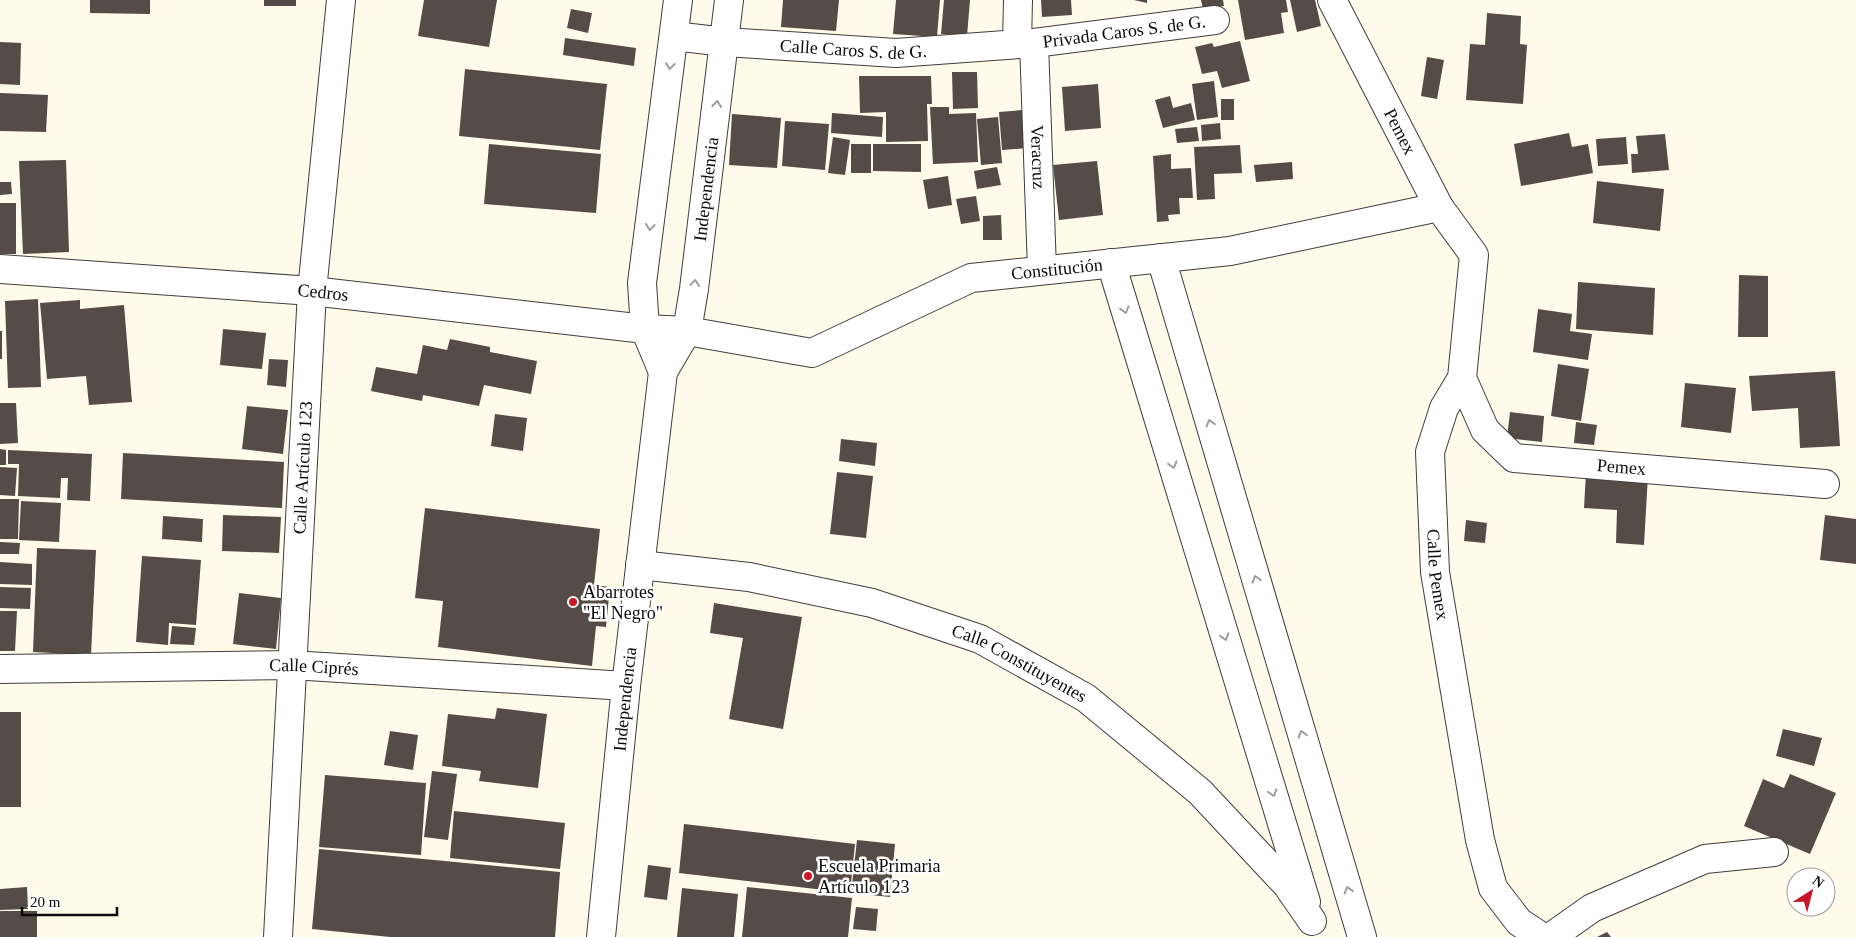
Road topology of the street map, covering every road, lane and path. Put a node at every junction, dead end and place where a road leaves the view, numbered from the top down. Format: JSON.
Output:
{"nodes":[{"id":1,"x":341,"y":0,"type":"edge"},
{"id":2,"x":678,"y":0,"type":"edge"},
{"id":3,"x":729,"y":0,"type":"edge"},
{"id":4,"x":1018,"y":0,"type":"edge"},
{"id":5,"x":1332,"y":0,"type":"edge"},
{"id":6,"x":1215,"y":20,"type":"dead end"},
{"id":7,"x":674,"y":36,"type":"junction"},
{"id":8,"x":725,"y":42,"type":"junction"},
{"id":9,"x":1026,"y":43,"type":"junction"},
{"id":10,"x":1439,"y":207,"type":"junction"},
{"id":11,"x":1161,"y":258,"type":"junction"},
{"id":12,"x":1111,"y":263,"type":"junction"},
{"id":13,"x":0,"y":269,"type":"edge"},
{"id":14,"x":1042,"y":270,"type":"junction"},
{"id":15,"x":312,"y":291,"type":"junction"},
{"id":16,"x":645,"y":329,"type":"junction"},
{"id":17,"x":687,"y":331,"type":"junction"},
{"id":18,"x":663,"y":372,"type":"junction"},
{"id":19,"x":1462,"y":378,"type":"junction"},
{"id":20,"x":1825,"y":484,"type":"dead end"},
{"id":21,"x":640,"y":565,"type":"junction"},
{"id":22,"x":292,"y":665,"type":"junction"},
{"id":23,"x":0,"y":669,"type":"edge"},
{"id":24,"x":626,"y":686,"type":"junction"},
{"id":25,"x":1774,"y":852,"type":"dead end"},
{"id":26,"x":1314,"y":929,"type":"edge"},
{"id":27,"x":278,"y":937,"type":"edge"},
{"id":28,"x":601,"y":937,"type":"edge"},
{"id":29,"x":1362,"y":937,"type":"edge"},
{"id":30,"x":1542,"y":937,"type":"edge"},
{"id":31,"x":1551,"y":937,"type":"edge"}],
"edges":[{"from":1,"to":15,"type":"street","name":"Calle Artículo 123"},
{"from":2,"to":7,"type":"street","name":"Independencia"},
{"from":3,"to":8,"type":"street","name":"Independencia"},
{"from":4,"to":9,"type":"street","name":"Veracruz"},
{"from":5,"to":10,"type":"street","name":"Pemex"},
{"from":6,"to":9,"type":"street","name":"Privada Caros S. de G."},
{"from":7,"to":8,"type":"street","name":"Calle Caros S. de G."},
{"from":7,"to":16,"type":"street","name":"Independencia","one_way":true},
{"from":8,"to":9,"type":"street","name":"Calle Caros S. de G."},
{"from":17,"to":8,"type":"street","name":"Independencia","one_way":true},
{"from":9,"to":14,"type":"street","name":"Veracruz"},
{"from":10,"to":11,"type":"street","name":"Constitución"},
{"from":10,"to":19,"type":"street","name":"Calle Pemex"},
{"from":11,"to":12,"type":"street","name":"Constitución"},
{"from":29,"to":11,"type":"street","one_way":true},
{"from":12,"to":14,"type":"street","name":"Constitución"},
{"from":12,"to":26,"type":"street","one_way":true},
{"from":13,"to":15,"type":"street","name":"Cedros"},
{"from":14,"to":17,"type":"street","name":"Constitución"},
{"from":15,"to":16,"type":"street","name":"Cedros"},
{"from":15,"to":22,"type":"street","name":"Calle Artículo 123"},
{"from":16,"to":17,"type":"street","name":"Constitución"},
{"from":16,"to":18,"type":"street","name":"Independencia"},
{"from":17,"to":18,"type":"street","name":"Independencia"},
{"from":18,"to":21,"type":"street","name":"Independencia"},
{"from":19,"to":20,"type":"street","name":"Pemex"},
{"from":19,"to":30,"type":"street","name":"Calle Pemex"},
{"from":21,"to":24,"type":"street","name":"Independencia"},
{"from":21,"to":26,"type":"street","name":"Calle Constituyentes"},
{"from":22,"to":23,"type":"street","name":"Calle Ciprés"},
{"from":22,"to":24,"type":"street","name":"Calle Ciprés"},
{"from":22,"to":27,"type":"street","name":"Calle Artículo 123"},
{"from":24,"to":28,"type":"street","name":"Independencia"},
{"from":25,"to":31,"type":"street"}]}
